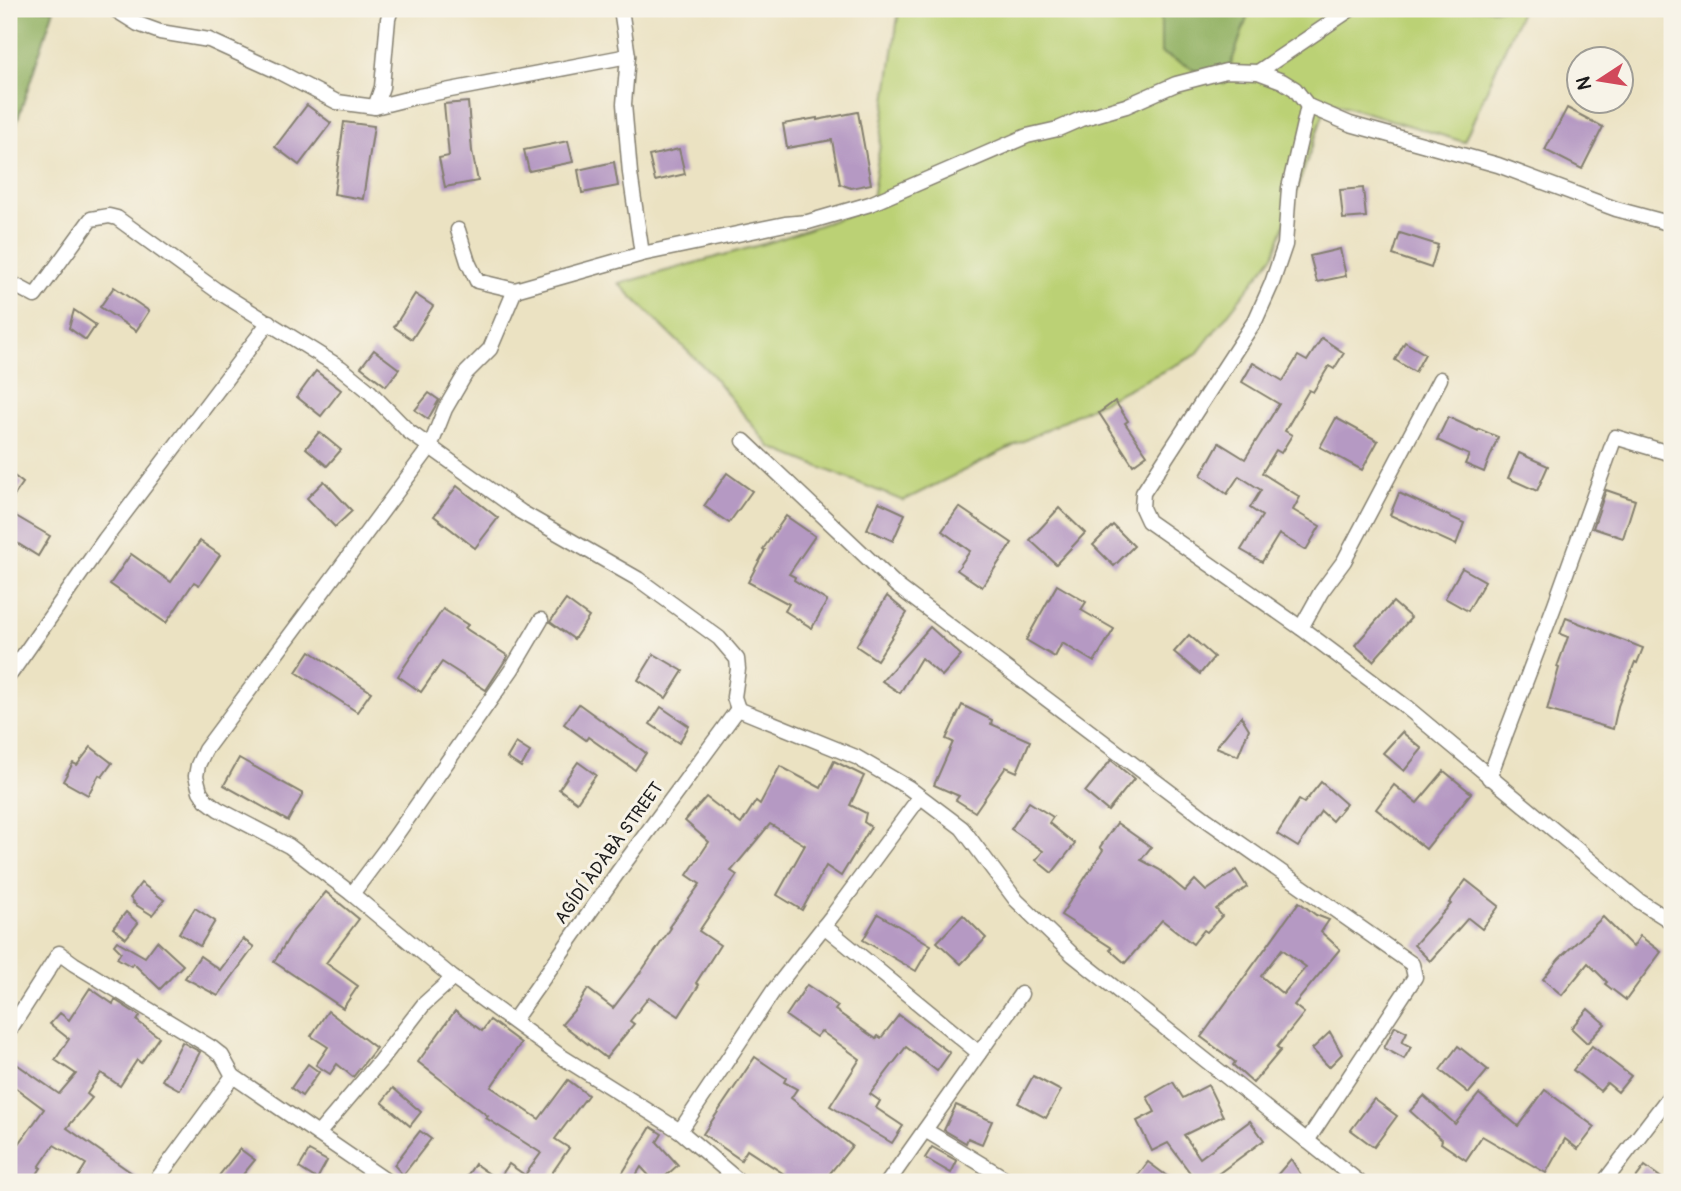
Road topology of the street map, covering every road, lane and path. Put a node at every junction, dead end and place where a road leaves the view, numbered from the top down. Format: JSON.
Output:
{"nodes":[{"id":1,"x":114,"y":9,"type":"edge"},
{"id":2,"x":391,"y":9,"type":"edge"},
{"id":3,"x":621,"y":9,"type":"edge"},
{"id":4,"x":1351,"y":9,"type":"edge"},
{"id":5,"x":628,"y":56,"type":"junction"},
{"id":6,"x":1258,"y":72,"type":"junction"},
{"id":7,"x":1308,"y":106,"type":"junction"},
{"id":8,"x":375,"y":107,"type":"junction"},
{"id":9,"x":1672,"y":224,"type":"edge"},
{"id":10,"x":458,"y":230,"type":"dead end"},
{"id":11,"x":642,"y":254,"type":"junction"},
{"id":12,"x":9,"y":282,"type":"edge"},
{"id":13,"x":515,"y":290,"type":"junction"},
{"id":14,"x":269,"y":322,"type":"junction"},
{"id":15,"x":1440,"y":379,"type":"dead end"},
{"id":16,"x":744,"y":441,"type":"dead end"},
{"id":17,"x":430,"y":447,"type":"junction"},
{"id":18,"x":1672,"y":454,"type":"edge"},
{"id":19,"x":541,"y":620,"type":"dead end"},
{"id":20,"x":1301,"y":628,"type":"junction"},
{"id":21,"x":11,"y":673,"type":"dead end"},
{"id":22,"x":738,"y":709,"type":"junction"},
{"id":23,"x":1489,"y":778,"type":"junction"},
{"id":24,"x":920,"y":797,"type":"junction"},
{"id":25,"x":352,"y":894,"type":"junction"},
{"id":26,"x":1672,"y":922,"type":"edge"},
{"id":27,"x":824,"y":926,"type":"junction"},
{"id":28,"x":453,"y":978,"type":"junction"},
{"id":29,"x":1021,"y":994,"type":"dead end"},
{"id":30,"x":514,"y":1020,"type":"junction"},
{"id":31,"x":9,"y":1031,"type":"edge"},
{"id":32,"x":979,"y":1053,"type":"junction"},
{"id":33,"x":233,"y":1076,"type":"junction"},
{"id":34,"x":1672,"y":1094,"type":"edge"},
{"id":35,"x":925,"y":1130,"type":"junction"},
{"id":36,"x":680,"y":1131,"type":"junction"},
{"id":37,"x":317,"y":1134,"type":"junction"},
{"id":38,"x":1307,"y":1141,"type":"junction"},
{"id":39,"x":155,"y":1182,"type":"edge"},
{"id":40,"x":388,"y":1182,"type":"edge"},
{"id":41,"x":740,"y":1182,"type":"edge"},
{"id":42,"x":888,"y":1182,"type":"edge"},
{"id":43,"x":1011,"y":1182,"type":"edge"},
{"id":44,"x":1359,"y":1182,"type":"edge"},
{"id":45,"x":1604,"y":1182,"type":"edge"}],
"edges":[{"from":1,"to":8,"type":"street"},
{"from":2,"to":8,"type":"street"},
{"from":3,"to":5,"type":"street"},
{"from":4,"to":6,"type":"street"},
{"from":5,"to":8,"type":"street"},
{"from":5,"to":11,"type":"street"},
{"from":6,"to":7,"type":"street"},
{"from":6,"to":11,"type":"street"},
{"from":7,"to":9,"type":"street"},
{"from":7,"to":20,"type":"street"},
{"from":10,"to":13,"type":"street"},
{"from":11,"to":13,"type":"street"},
{"from":12,"to":14,"type":"street"},
{"from":13,"to":17,"type":"street"},
{"from":14,"to":17,"type":"street"},
{"from":14,"to":21,"type":"street"},
{"from":15,"to":20,"type":"street"},
{"from":16,"to":38,"type":"street"},
{"from":17,"to":22,"type":"street"},
{"from":17,"to":25,"type":"street"},
{"from":18,"to":23,"type":"street"},
{"from":19,"to":25,"type":"street"},
{"from":20,"to":23,"type":"street"},
{"from":22,"to":24,"type":"street"},
{"from":22,"to":30,"type":"street","name":"AGÍDÍ ÀDÀBÀ STREET"},
{"from":23,"to":26,"type":"street"},
{"from":24,"to":27,"type":"street"},
{"from":24,"to":38,"type":"street"},
{"from":25,"to":28,"type":"street"},
{"from":27,"to":32,"type":"street"},
{"from":27,"to":36,"type":"street"},
{"from":28,"to":30,"type":"street"},
{"from":28,"to":37,"type":"street"},
{"from":29,"to":32,"type":"street"},
{"from":30,"to":36,"type":"street"},
{"from":31,"to":33,"type":"street"},
{"from":32,"to":35,"type":"street"},
{"from":33,"to":37,"type":"street"},
{"from":33,"to":39,"type":"street"},
{"from":34,"to":45,"type":"street"},
{"from":35,"to":42,"type":"street"},
{"from":35,"to":43,"type":"street"},
{"from":36,"to":41,"type":"street"},
{"from":37,"to":40,"type":"street"},
{"from":38,"to":44,"type":"street"}]}
